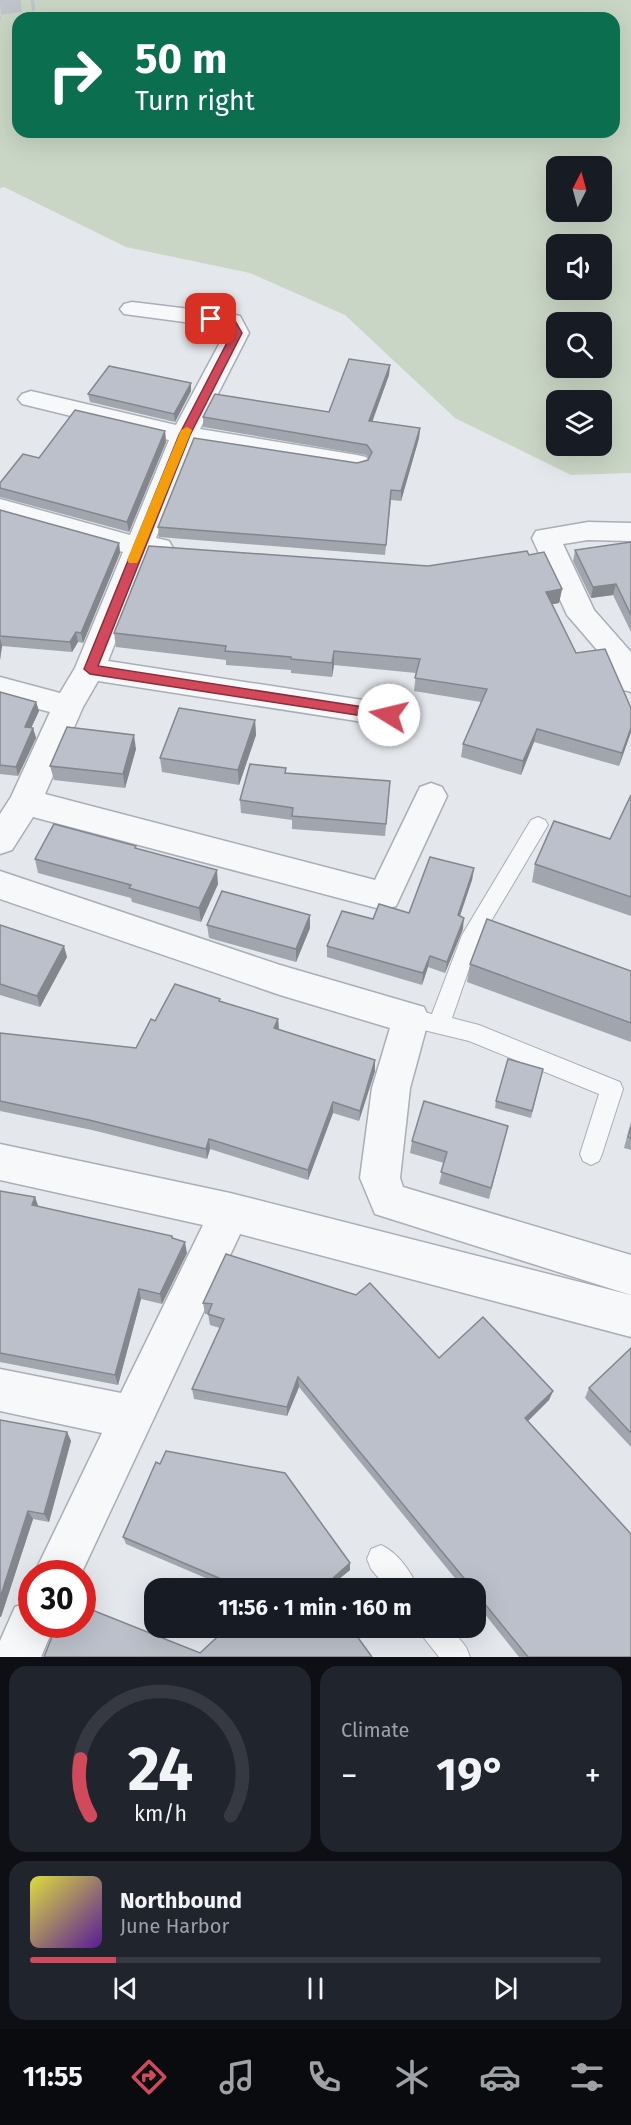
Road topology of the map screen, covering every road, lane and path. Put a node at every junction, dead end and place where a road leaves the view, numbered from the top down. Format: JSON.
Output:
{"nodes":[{"id":1,"x":132,"y":309,"type":"dead end"},
{"id":2,"x":32,"y":399,"type":"dead end"},
{"id":3,"x":184,"y":435,"type":"junction"},
{"id":4,"x":357,"y":463,"type":"edge"},
{"id":5,"x":0,"y":508,"type":"edge"},
{"id":6,"x":631,"y":532,"type":"edge"},
{"id":7,"x":138,"y":547,"type":"junction"},
{"id":8,"x":184,"y":550,"type":"edge"},
{"id":9,"x":90,"y":669,"type":"junction"},
{"id":10,"x":631,"y":681,"type":"edge"},
{"id":11,"x":0,"y":688,"type":"edge"},
{"id":12,"x":68,"y":706,"type":"junction"},
{"id":13,"x":389,"y":715,"type":"dead end"},
{"id":14,"x":431,"y":796,"type":"dead end"},
{"id":15,"x":25,"y":801,"type":"junction"},
{"id":16,"x":538,"y":825,"type":"dead end"},
{"id":17,"x":0,"y":841,"type":"edge"},
{"id":18,"x":0,"y":885,"type":"edge"},
{"id":19,"x":425,"y":1021,"type":"junction"},
{"id":20,"x":591,"y":1154,"type":"dead end"},
{"id":21,"x":0,"y":1162,"type":"edge"},
{"id":22,"x":230,"y":1212,"type":"junction"},
{"id":23,"x":631,"y":1275,"type":"edge"},
{"id":24,"x":631,"y":1316,"type":"edge"},
{"id":25,"x":0,"y":1390,"type":"edge"},
{"id":26,"x":131,"y":1417,"type":"junction"},
{"id":27,"x":381,"y":1559,"type":"dead end"},
{"id":28,"x":64,"y":1560,"type":"edge"},
{"id":29,"x":396,"y":1578,"type":"edge"},
{"id":30,"x":442,"y":1638,"type":"edge"},
{"id":31,"x":456,"y":1657,"type":"edge"}],
"edges":[{"from":1,"to":3,"type":"street"},
{"from":2,"to":3,"type":"street"},
{"from":3,"to":4,"type":"street"},
{"from":3,"to":7,"type":"street"},
{"from":5,"to":7,"type":"street"},
{"from":6,"to":10,"type":"street"},
{"from":7,"to":8,"type":"street"},
{"from":7,"to":9,"type":"street"},
{"from":9,"to":12,"type":"street"},
{"from":9,"to":13,"type":"street"},
{"from":11,"to":12,"type":"street"},
{"from":12,"to":15,"type":"street"},
{"from":14,"to":15,"type":"street"},
{"from":15,"to":17,"type":"street"},
{"from":16,"to":19,"type":"lane"},
{"from":18,"to":19,"type":"street"},
{"from":19,"to":20,"type":"lane"},
{"from":19,"to":23,"type":"street"},
{"from":21,"to":22,"type":"street"},
{"from":22,"to":24,"type":"street"},
{"from":22,"to":26,"type":"street"},
{"from":25,"to":26,"type":"street"},
{"from":26,"to":28,"type":"street"},
{"from":27,"to":29,"type":"lane"},
{"from":30,"to":31,"type":"lane"}]}
